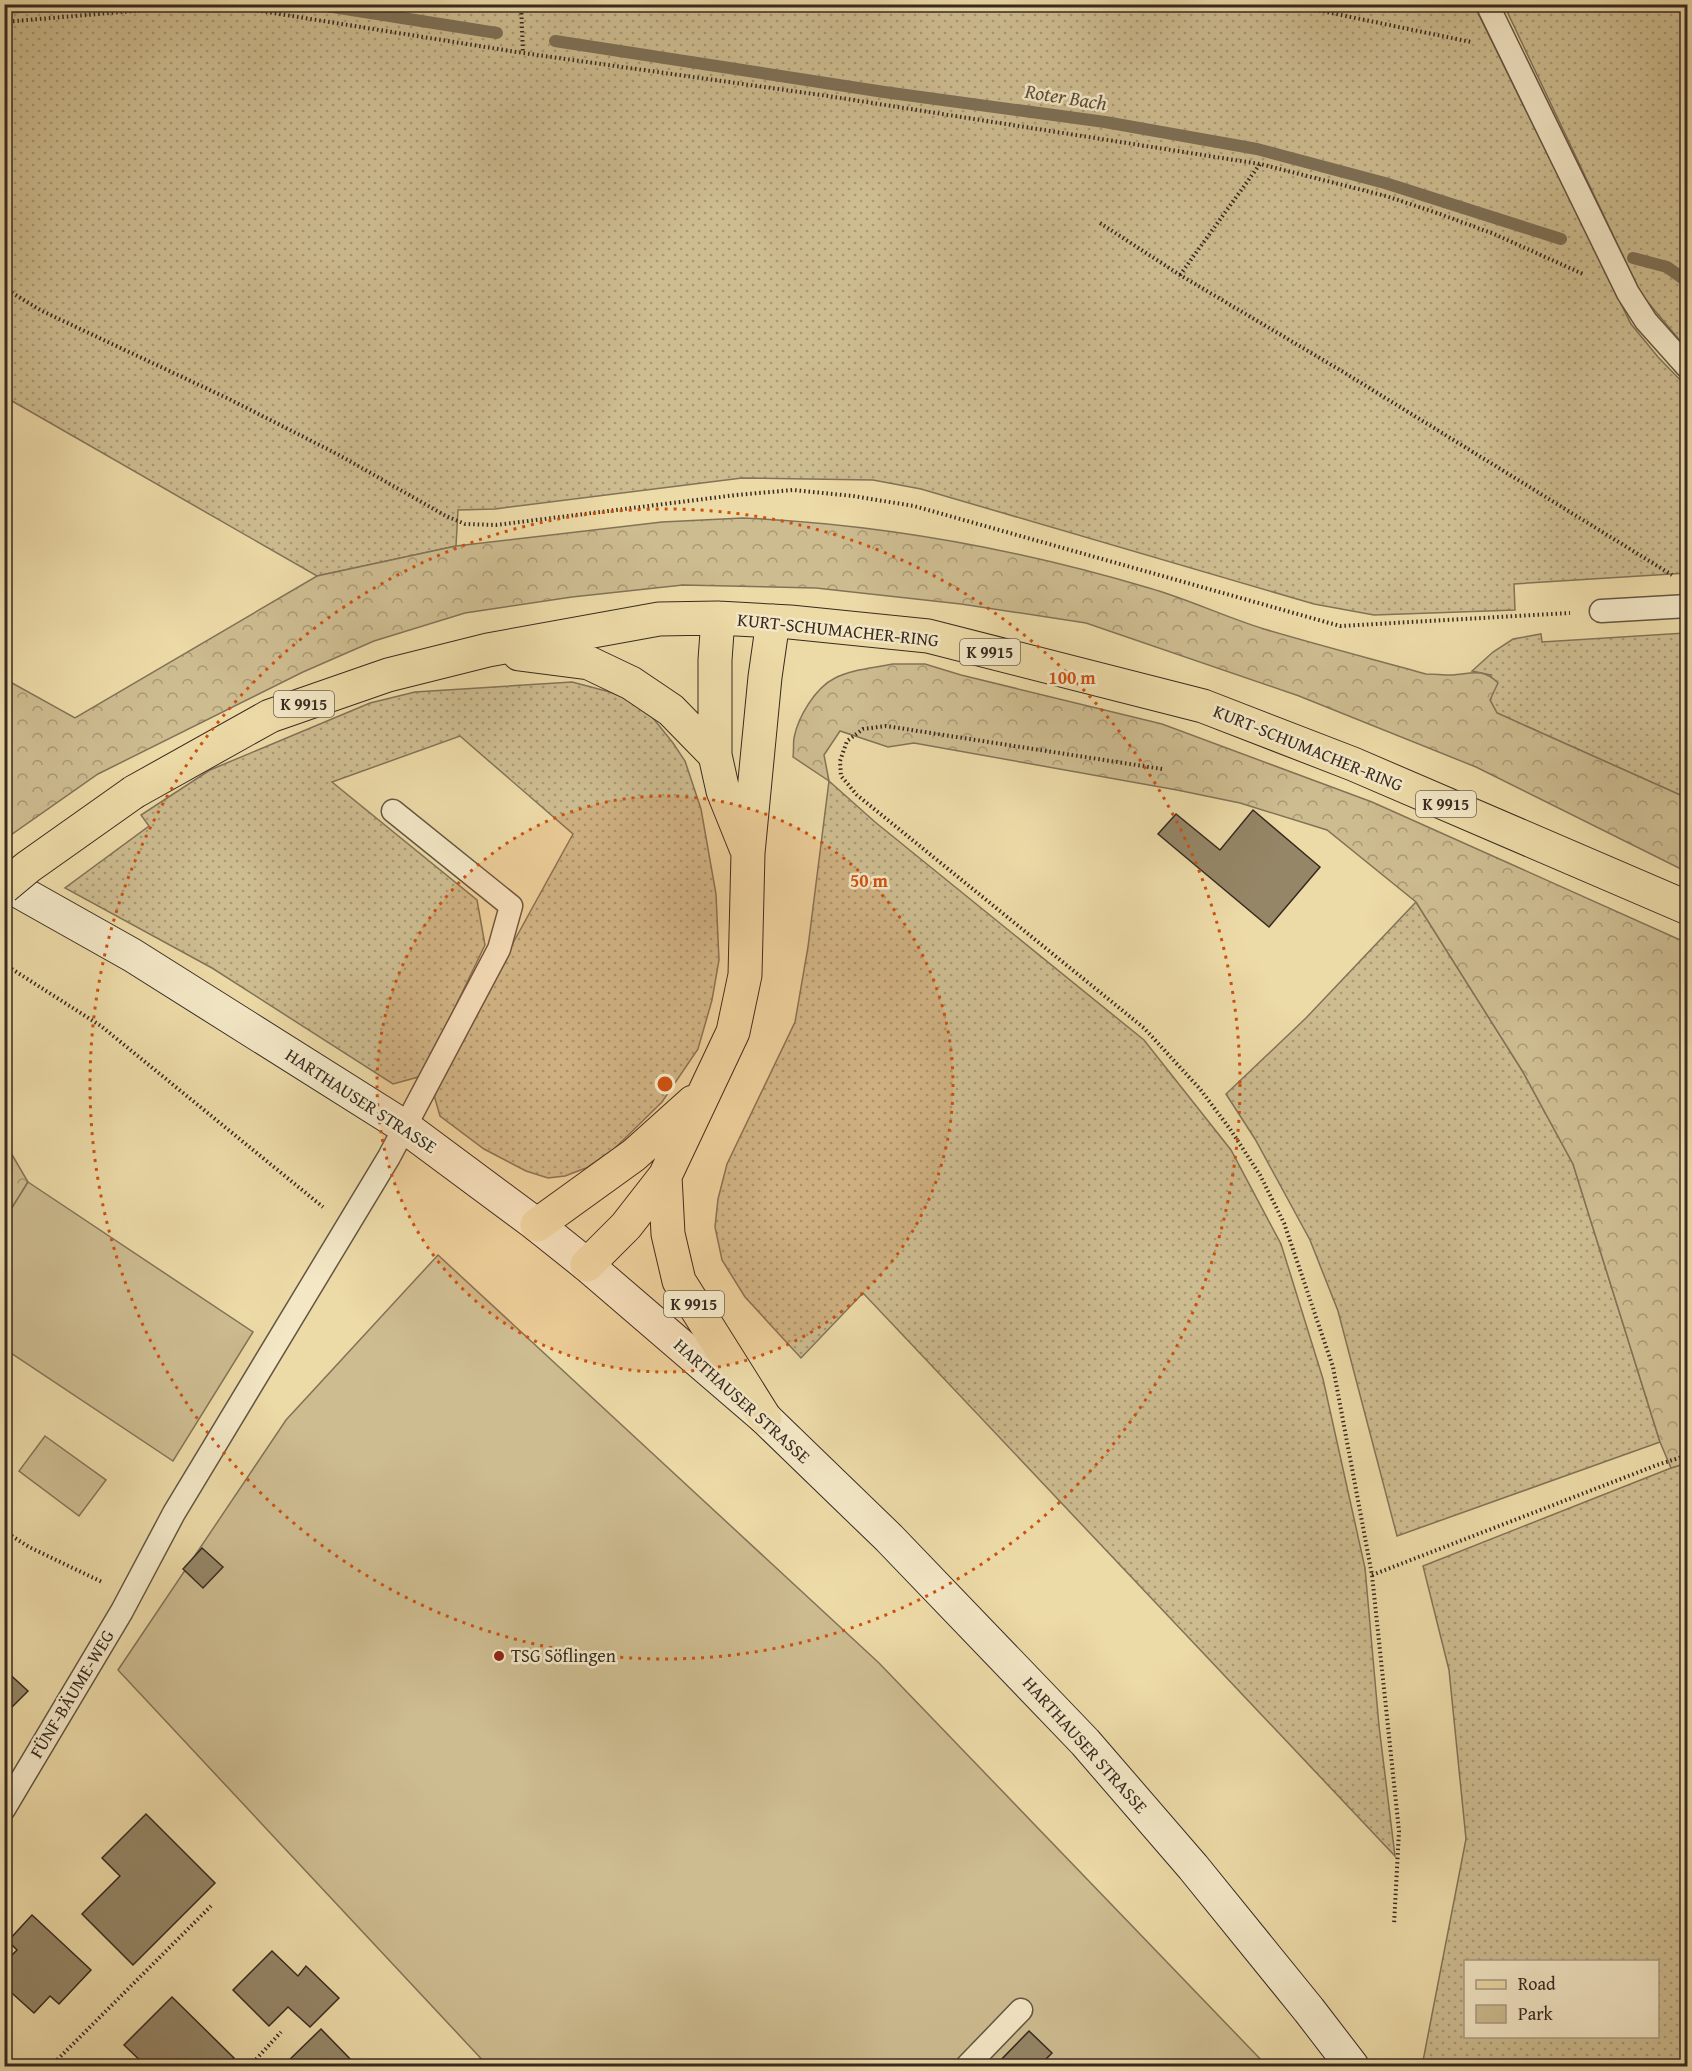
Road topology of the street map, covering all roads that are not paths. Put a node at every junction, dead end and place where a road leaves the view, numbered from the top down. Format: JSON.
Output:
{"nodes":[{"id":1,"x":1487,"y":4,"type":"edge"},
{"id":2,"x":1688,"y":368,"type":"edge"},
{"id":3,"x":1688,"y":606,"type":"edge"},
{"id":4,"x":1601,"y":611,"type":"road end"},
{"id":5,"x":718,"y":618,"type":"junction"},
{"id":6,"x":773,"y":621,"type":"junction"},
{"id":7,"x":488,"y":650,"type":"junction"},
{"id":8,"x":715,"y":755,"type":"junction"},
{"id":9,"x":393,"y":811,"type":"dead end"},
{"id":10,"x":748,"y":853,"type":"junction"},
{"id":11,"x":4,"y":885,"type":"edge"},
{"id":12,"x":1688,"y":908,"type":"edge"},
{"id":13,"x":703,"y":1092,"type":"junction"},
{"id":14,"x":405,"y":1127,"type":"junction"},
{"id":15,"x":665,"y":1176,"type":"junction"},
{"id":16,"x":537,"y":1225,"type":"junction"},
{"id":17,"x":587,"y":1265,"type":"junction"},
{"id":18,"x":765,"y":1418,"type":"junction"},
{"id":19,"x":4,"y":1809,"type":"edge"},
{"id":20,"x":1021,"y":2010,"type":"dead end"},
{"id":21,"x":967,"y":2067,"type":"edge"},
{"id":22,"x":1352,"y":2067,"type":"edge"}],
"edges":[{"from":1,"to":2,"type":"lane"},
{"from":3,"to":4,"type":"lane"},
{"from":5,"to":6,"type":"main road","name":"KURT-SCHUMACHER-RING","number":"K 9915"},
{"from":5,"to":7,"type":"main road","name":"KURT-SCHUMACHER-RING","number":"K 9915"},
{"from":5,"to":8,"type":"main road","number":"K 9915"},
{"from":6,"to":10,"type":"main road","number":"K 9915"},
{"from":6,"to":12,"type":"main road","name":"KURT-SCHUMACHER-RING","number":"K 9915"},
{"from":7,"to":8,"type":"main road","number":"K 9915"},
{"from":7,"to":11,"type":"main road","name":"KURT-SCHUMACHER-RING","number":"K 9915","bridge":true},
{"from":8,"to":10,"type":"main road","number":"K 9915"},
{"from":9,"to":14,"type":"lane","name":"FÜNF-BÄUME-WEG"},
{"from":10,"to":13,"type":"main road","number":"K 9915"},
{"from":11,"to":14,"type":"street","name":"HARTHAUSER STRASSE"},
{"from":13,"to":15,"type":"main road","number":"K 9915"},
{"from":13,"to":16,"type":"main road","number":"K 9915"},
{"from":14,"to":16,"type":"street","name":"HARTHAUSER STRASSE"},
{"from":14,"to":19,"type":"lane","name":"FÜNF-BÄUME-WEG"},
{"from":15,"to":17,"type":"main road","number":"K 9915"},
{"from":15,"to":18,"type":"main road","number":"K 9915"},
{"from":16,"to":17,"type":"street","name":"HARTHAUSER STRASSE"},
{"from":17,"to":18,"type":"street","name":"HARTHAUSER STRASSE"},
{"from":18,"to":22,"type":"street","name":"HARTHAUSER STRASSE"},
{"from":20,"to":21,"type":"lane"}]}
